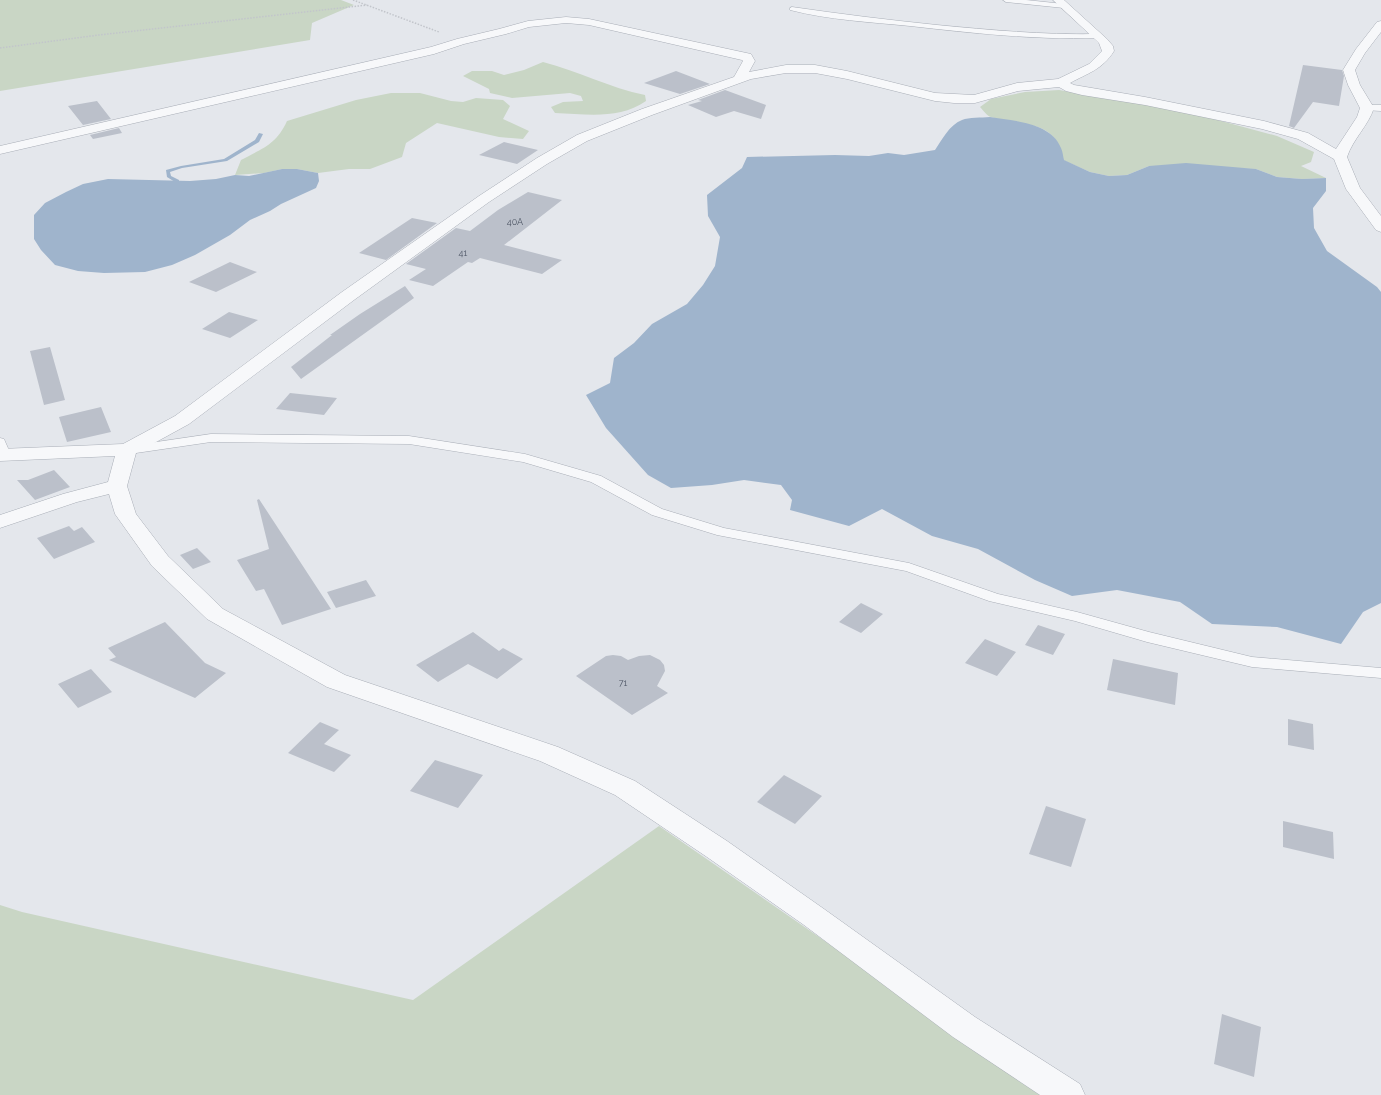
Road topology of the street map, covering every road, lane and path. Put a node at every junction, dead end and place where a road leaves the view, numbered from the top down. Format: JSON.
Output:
{"nodes":[{"id":1,"x":353,"y":0,"type":"edge"},
{"id":2,"x":1006,"y":0,"type":"edge"},
{"id":3,"x":1061,"y":3,"type":"edge"},
{"id":4,"x":367,"y":5,"type":"junction"},
{"id":5,"x":792,"y":9,"type":"dead end"},
{"id":6,"x":1381,"y":24,"type":"edge"},
{"id":7,"x":1097,"y":36,"type":"junction"},
{"id":8,"x":460,"y":41,"type":"junction"},
{"id":9,"x":0,"y":48,"type":"edge"},
{"id":10,"x":772,"y":60,"type":"dead end"},
{"id":11,"x":815,"y":69,"type":"junction"},
{"id":12,"x":738,"y":80,"type":"junction"},
{"id":13,"x":1061,"y":83,"type":"junction"},
{"id":14,"x":1367,"y":108,"type":"junction"},
{"id":15,"x":1381,"y":108,"type":"edge"},
{"id":16,"x":1303,"y":136,"type":"junction"},
{"id":17,"x":1351,"y":136,"type":"junction"},
{"id":18,"x":0,"y":150,"type":"edge"},
{"id":19,"x":1340,"y":157,"type":"junction"},
{"id":20,"x":1381,"y":227,"type":"edge"},
{"id":21,"x":2,"y":450,"type":"edge"},
{"id":22,"x":127,"y":450,"type":"junction"},
{"id":23,"x":117,"y":486,"type":"junction"},
{"id":24,"x":0,"y":522,"type":"edge"},
{"id":25,"x":1381,"y":673,"type":"edge"},
{"id":26,"x":1068,"y":1095,"type":"edge"}],
"edges":[{"from":1,"to":4,"type":"path"},
{"from":2,"to":3,"type":"lane"},
{"from":3,"to":7,"type":"street"},
{"from":4,"to":8,"type":"path"},
{"from":4,"to":9,"type":"path"},
{"from":5,"to":7,"type":"lane"},
{"from":6,"to":14,"type":"street"},
{"from":7,"to":13,"type":"street"},
{"from":8,"to":12,"type":"street"},
{"from":8,"to":18,"type":"street"},
{"from":10,"to":11,"type":"street"},
{"from":11,"to":12,"type":"street"},
{"from":11,"to":13,"type":"street"},
{"from":12,"to":22,"type":"street"},
{"from":13,"to":16,"type":"street"},
{"from":14,"to":15,"type":"lane"},
{"from":14,"to":17,"type":"street"},
{"from":16,"to":17,"type":"street"},
{"from":16,"to":19,"type":"street"},
{"from":17,"to":19,"type":"street"},
{"from":19,"to":20,"type":"street"},
{"from":21,"to":22,"type":"street"},
{"from":22,"to":23,"type":"street"},
{"from":22,"to":25,"type":"lane"},
{"from":23,"to":24,"type":"street"},
{"from":23,"to":26,"type":"street"}]}
